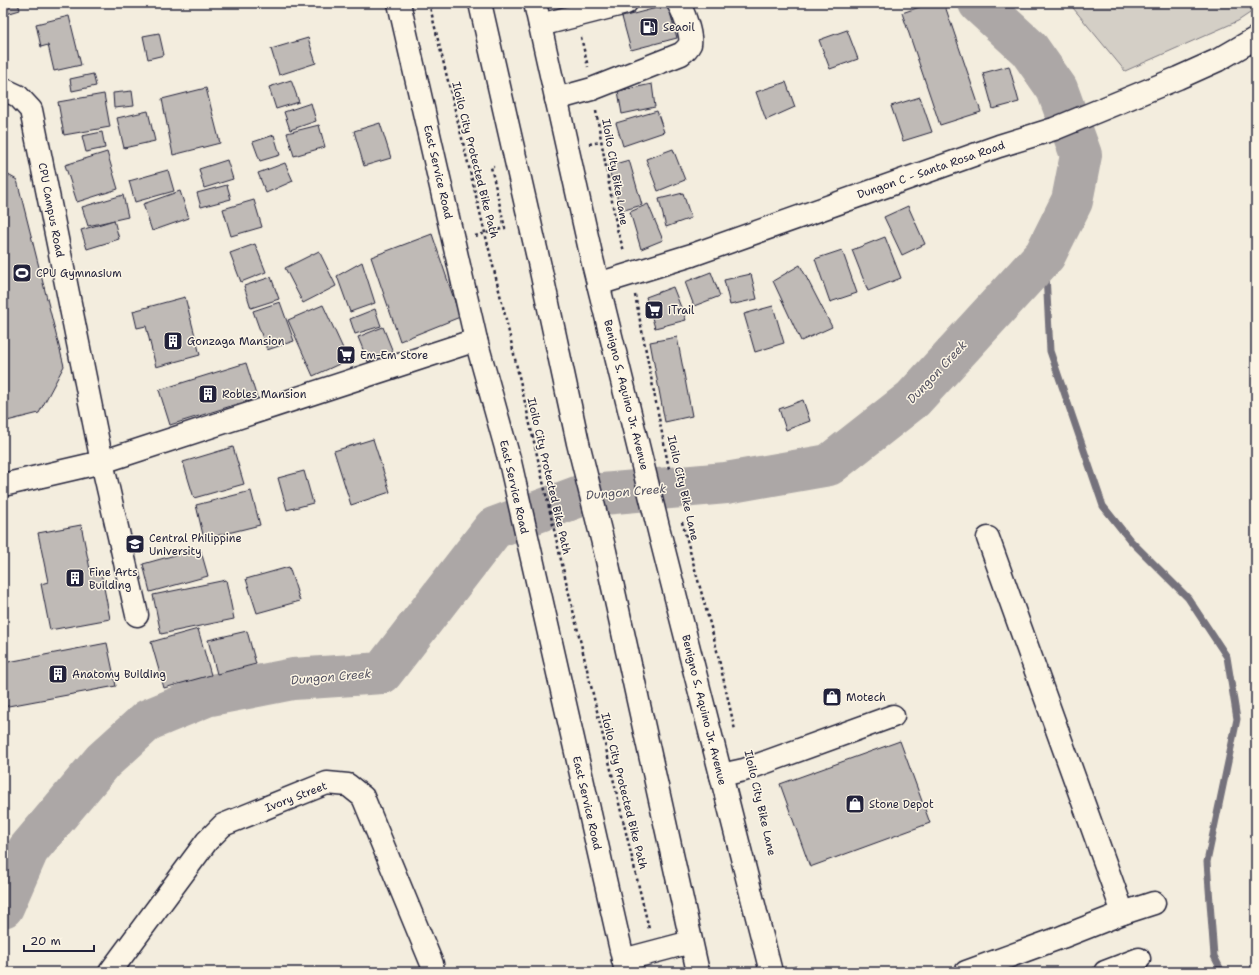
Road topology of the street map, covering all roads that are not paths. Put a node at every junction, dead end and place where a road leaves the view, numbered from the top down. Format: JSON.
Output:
{"nodes":[{"id":1,"x":400,"y":3,"type":"edge"},
{"id":2,"x":480,"y":3,"type":"edge"},
{"id":3,"x":535,"y":3,"type":"edge"},
{"id":4,"x":626,"y":3,"type":"edge"},
{"id":5,"x":678,"y":3,"type":"edge"},
{"id":6,"x":540,"y":25,"type":"junction"},
{"id":7,"x":1256,"y":38,"type":"edge"},
{"id":8,"x":3,"y":89,"type":"edge"},
{"id":9,"x":556,"y":99,"type":"junction"},
{"id":10,"x":598,"y":284,"type":"junction"},
{"id":11,"x":476,"y":340,"type":"junction"},
{"id":12,"x":102,"y":462,"type":"junction"},
{"id":13,"x":3,"y":485,"type":"edge"},
{"id":14,"x":988,"y":538,"type":"dead end"},
{"id":15,"x":137,"y":615,"type":"dead end"},
{"id":16,"x":893,"y":716,"type":"dead end"},
{"id":17,"x":721,"y":775,"type":"junction"},
{"id":18,"x":1154,"y":903,"type":"dead end"},
{"id":19,"x":1123,"y":913,"type":"junction"},
{"id":20,"x":691,"y":942,"type":"junction"},
{"id":21,"x":1140,"y":959,"type":"dead end"},
{"id":22,"x":625,"y":966,"type":"edge"},
{"id":23,"x":974,"y":971,"type":"edge"},
{"id":24,"x":110,"y":972,"type":"edge"},
{"id":25,"x":433,"y":972,"type":"edge"},
{"id":26,"x":698,"y":972,"type":"edge"},
{"id":27,"x":771,"y":972,"type":"edge"},
{"id":28,"x":1105,"y":972,"type":"edge"}],
"edges":[{"from":1,"to":11,"type":"main road","name":"East Service Road"},
{"from":2,"to":20,"type":"main road"},
{"from":3,"to":6,"type":"main road","name":"Benigno S. Aquino Jr. Avenue"},
{"from":4,"to":6,"type":"main road"},
{"from":5,"to":9,"type":"main road"},
{"from":6,"to":9,"type":"main road","name":"Benigno S. Aquino Jr. Avenue"},
{"from":7,"to":10,"type":"main road","name":"Dungon C - Santa Rosa Road"},
{"from":8,"to":12,"type":"main road","name":"CPU Campus Road"},
{"from":9,"to":10,"type":"main road","name":"Benigno S. Aquino Jr. Avenue"},
{"from":10,"to":17,"type":"main road","name":"Benigno S. Aquino Jr. Avenue"},
{"from":11,"to":12,"type":"main road"},
{"from":11,"to":22,"type":"main road","name":"East Service Road"},
{"from":12,"to":13,"type":"main road"},
{"from":12,"to":15,"type":"main road","name":"CPU Campus Road"},
{"from":14,"to":19,"type":"main road"},
{"from":16,"to":17,"type":"main road"},
{"from":17,"to":27,"type":"main road","name":"Benigno S. Aquino Jr. Avenue"},
{"from":18,"to":19,"type":"main road"},
{"from":19,"to":23,"type":"main road"},
{"from":20,"to":22,"type":"main road"},
{"from":20,"to":26,"type":"main road"},
{"from":21,"to":28,"type":"main road"},
{"from":24,"to":25,"type":"main road","name":"Ivory Street"}]}
